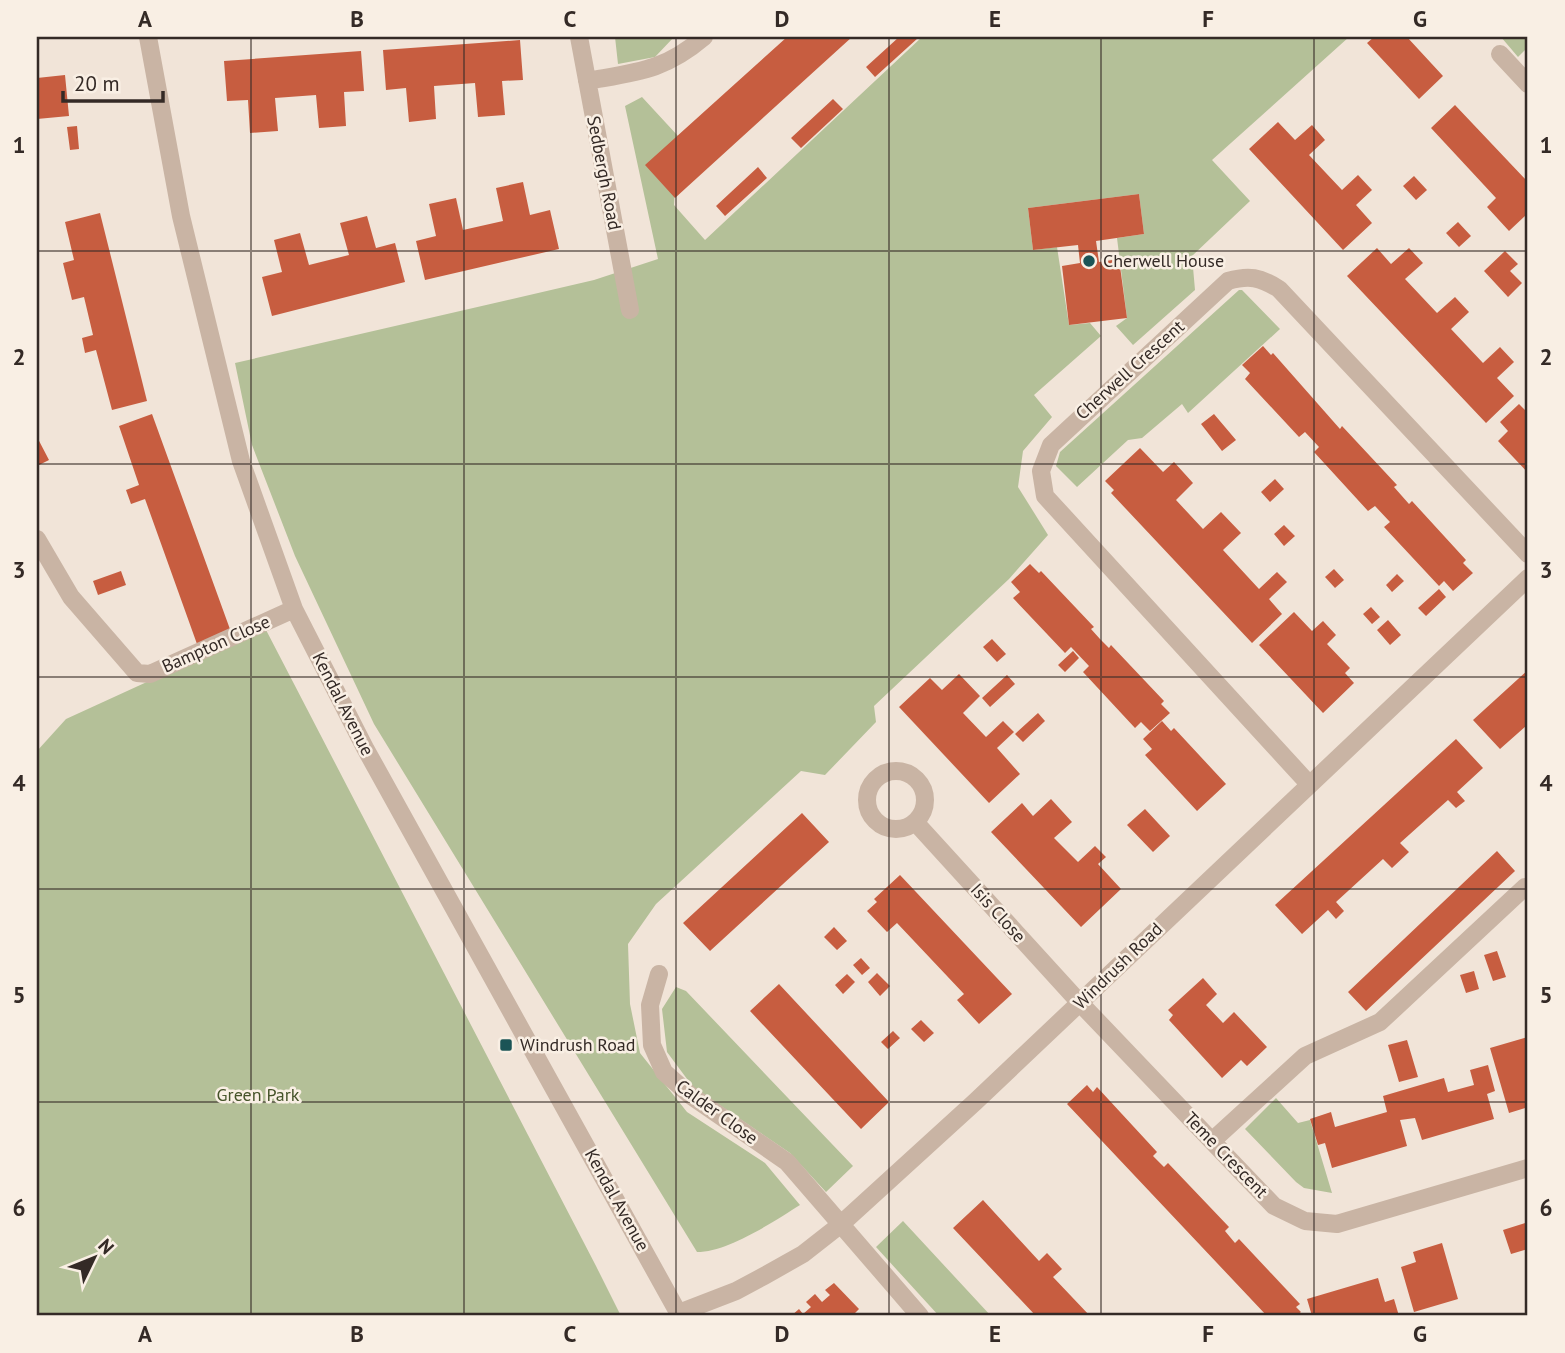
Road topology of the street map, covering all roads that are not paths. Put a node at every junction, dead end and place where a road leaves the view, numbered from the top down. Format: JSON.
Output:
{"nodes":[{"id":1,"x":148,"y":37,"type":"edge"},
{"id":2,"x":579,"y":37,"type":"edge"},
{"id":3,"x":704,"y":37,"type":"edge"},
{"id":4,"x":1500,"y":54,"type":"dead end"},
{"id":5,"x":587,"y":81,"type":"junction"},
{"id":6,"x":1528,"y":84,"type":"edge"},
{"id":7,"x":631,"y":310,"type":"dead end"},
{"id":8,"x":37,"y":539,"type":"edge"},
{"id":9,"x":1528,"y":554,"type":"edge"},
{"id":10,"x":1528,"y":578,"type":"edge"},
{"id":11,"x":294,"y":609,"type":"junction"},
{"id":12,"x":1308,"y":783,"type":"junction"},
{"id":13,"x":916,"y":823,"type":"dead end"},
{"id":14,"x":1525,"y":887,"type":"dead end"},
{"id":15,"x":659,"y":974,"type":"dead end"},
{"id":16,"x":1080,"y":1003,"type":"junction"},
{"id":17,"x":1212,"y":1141,"type":"junction"},
{"id":18,"x":1528,"y":1168,"type":"edge"},
{"id":19,"x":840,"y":1225,"type":"junction"},
{"id":20,"x":680,"y":1315,"type":"edge"},
{"id":21,"x":920,"y":1316,"type":"edge"}],
"edges":[{"from":1,"to":11,"type":"street","name":"Kendal Avenue"},
{"from":2,"to":5,"type":"street","name":"Sedbergh Road"},
{"from":3,"to":5,"type":"street"},
{"from":4,"to":6,"type":"street"},
{"from":5,"to":7,"type":"street","name":"Sedbergh Road"},
{"from":8,"to":11,"type":"street","name":"Bampton Close"},
{"from":9,"to":12,"type":"street","name":"Cherwell Crescent"},
{"from":10,"to":12,"type":"street","name":"Windrush Road"},
{"from":11,"to":20,"type":"street","name":"Kendal Avenue"},
{"from":12,"to":16,"type":"street","name":"Windrush Road"},
{"from":13,"to":16,"type":"street","name":"Isis Close"},
{"from":14,"to":17,"type":"street"},
{"from":15,"to":19,"type":"street","name":"Calder Close"},
{"from":16,"to":17,"type":"street","name":"Teme Crescent"},
{"from":16,"to":19,"type":"street","name":"Windrush Road"},
{"from":17,"to":18,"type":"street","name":"Teme Crescent"},
{"from":19,"to":20,"type":"street","name":"Windrush Road"},
{"from":19,"to":21,"type":"street","name":"Calder Close"}]}
